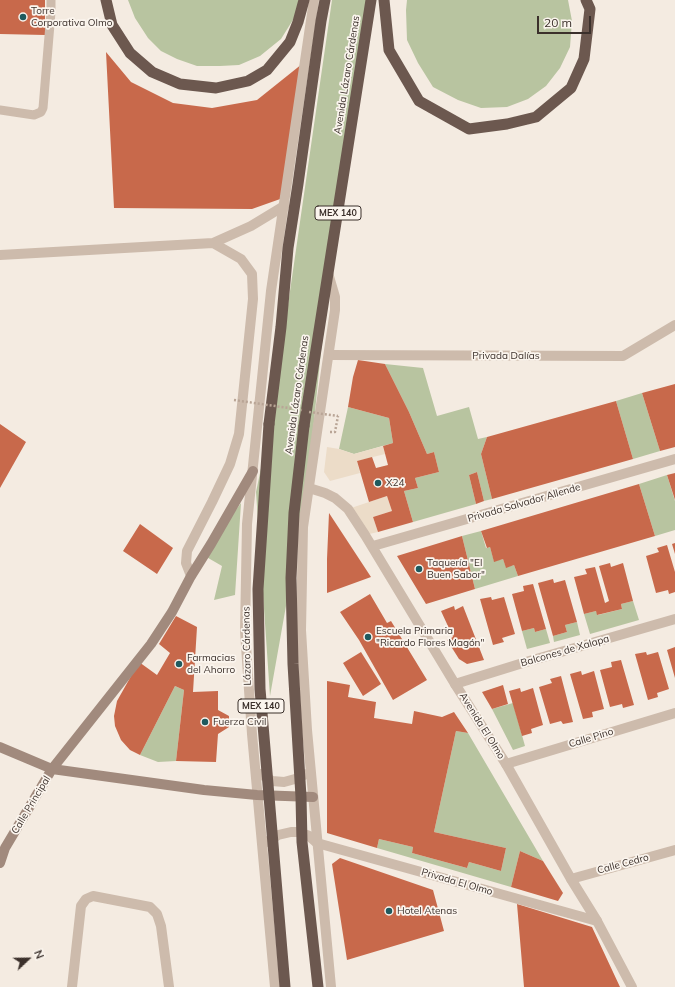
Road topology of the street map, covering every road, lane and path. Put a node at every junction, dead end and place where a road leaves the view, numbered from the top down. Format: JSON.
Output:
{"nodes":[{"id":1,"x":52,"y":0,"type":"edge"},
{"id":2,"x":106,"y":0,"type":"edge"},
{"id":3,"x":304,"y":0,"type":"edge"},
{"id":4,"x":314,"y":0,"type":"edge"},
{"id":5,"x":324,"y":0,"type":"edge"},
{"id":6,"x":371,"y":0,"type":"edge"},
{"id":7,"x":384,"y":0,"type":"edge"},
{"id":8,"x":586,"y":0,"type":"edge"},
{"id":9,"x":0,"y":110,"type":"edge"},
{"id":10,"x":284,"y":206,"type":"junction"},
{"id":11,"x":213,"y":243,"type":"junction"},
{"id":12,"x":0,"y":254,"type":"edge"},
{"id":13,"x":328,"y":273,"type":"junction"},
{"id":14,"x":675,"y":325,"type":"edge"},
{"id":15,"x":329,"y":355,"type":"junction"},
{"id":16,"x":234,"y":400,"type":"dead end"},
{"id":17,"x":335,"y":432,"type":"dead end"},
{"id":18,"x":675,"y":460,"type":"edge"},
{"id":19,"x":253,"y":471,"type":"junction"},
{"id":20,"x":309,"y":488,"type":"junction"},
{"id":21,"x":373,"y":546,"type":"junction"},
{"id":22,"x":191,"y":576,"type":"junction"},
{"id":23,"x":675,"y":619,"type":"edge"},
{"id":24,"x":455,"y":684,"type":"junction"},
{"id":25,"x":675,"y":713,"type":"edge"},
{"id":26,"x":0,"y":747,"type":"edge"},
{"id":27,"x":506,"y":764,"type":"junction"},
{"id":28,"x":52,"y":769,"type":"junction"},
{"id":29,"x":255,"y":769,"type":"junction"},
{"id":30,"x":311,"y":770,"type":"junction"},
{"id":31,"x":257,"y":795,"type":"junction"},
{"id":32,"x":313,"y":797,"type":"junction"},
{"id":33,"x":317,"y":843,"type":"junction"},
{"id":34,"x":262,"y":848,"type":"junction"},
{"id":35,"x":675,"y":850,"type":"edge"},
{"id":36,"x":0,"y":863,"type":"edge"},
{"id":37,"x":571,"y":879,"type":"junction"},
{"id":38,"x":597,"y":921,"type":"junction"},
{"id":39,"x":72,"y":987,"type":"edge"},
{"id":40,"x":169,"y":987,"type":"edge"},
{"id":41,"x":275,"y":987,"type":"edge"},
{"id":42,"x":285,"y":987,"type":"edge"},
{"id":43,"x":318,"y":987,"type":"edge"},
{"id":44,"x":331,"y":987,"type":"edge"},
{"id":45,"x":632,"y":987,"type":"edge"}],
"edges":[{"from":1,"to":9,"type":"lane"},
{"from":2,"to":3,"type":"highway"},
{"from":4,"to":10,"type":"street"},
{"from":5,"to":42,"type":"highway","name":"Lázaro Cárdenas","number":"MEX 140","bridge":true},
{"from":6,"to":13,"type":"highway","name":"Avenida Lázaro Cárdenas","number":"MEX 140"},
{"from":7,"to":8,"type":"highway"},
{"from":10,"to":11,"type":"street"},
{"from":10,"to":19,"type":"street"},
{"from":11,"to":12,"type":"street"},
{"from":11,"to":22,"type":"street"},
{"from":13,"to":15,"type":"street"},
{"from":13,"to":43,"type":"highway","name":"Avenida Lázaro Cárdenas","number":"MEX 140","bridge":true},
{"from":14,"to":15,"type":"street","name":"Privada Dalías"},
{"from":15,"to":20,"type":"street"},
{"from":16,"to":17,"type":"path","bridge":true},
{"from":18,"to":21,"type":"street","name":"Privada Salvador Allende"},
{"from":19,"to":22,"type":"main road","name":"Calle Principal"},
{"from":19,"to":29,"type":"street"},
{"from":20,"to":21,"type":"street","name":"Avenida El Olmo"},
{"from":20,"to":30,"type":"street"},
{"from":21,"to":24,"type":"street","name":"Avenida El Olmo"},
{"from":22,"to":28,"type":"main road","name":"Calle Principal"},
{"from":23,"to":24,"type":"street","name":"Balcones de Xalapa"},
{"from":24,"to":27,"type":"street","name":"Avenida El Olmo"},
{"from":25,"to":27,"type":"street","name":"Calle Pino"},
{"from":26,"to":28,"type":"main road"},
{"from":27,"to":37,"type":"street","name":"Avenida El Olmo"},
{"from":28,"to":31,"type":"main road"},
{"from":28,"to":36,"type":"main road","name":"Calle Principal"},
{"from":29,"to":30,"type":"street"},
{"from":29,"to":31,"type":"street"},
{"from":30,"to":32,"type":"street"},
{"from":31,"to":32,"type":"main road"},
{"from":31,"to":34,"type":"street"},
{"from":32,"to":33,"type":"street"},
{"from":33,"to":34,"type":"street","name":"Privada El Olmo"},
{"from":33,"to":38,"type":"street","name":"Privada El Olmo"},
{"from":33,"to":44,"type":"street"},
{"from":34,"to":41,"type":"street"},
{"from":35,"to":37,"type":"street","name":"Calle Cedro"},
{"from":37,"to":38,"type":"street","name":"Avenida El Olmo"},
{"from":38,"to":45,"type":"street","name":"Avenida El Olmo"},
{"from":39,"to":40,"type":"street"}]}
